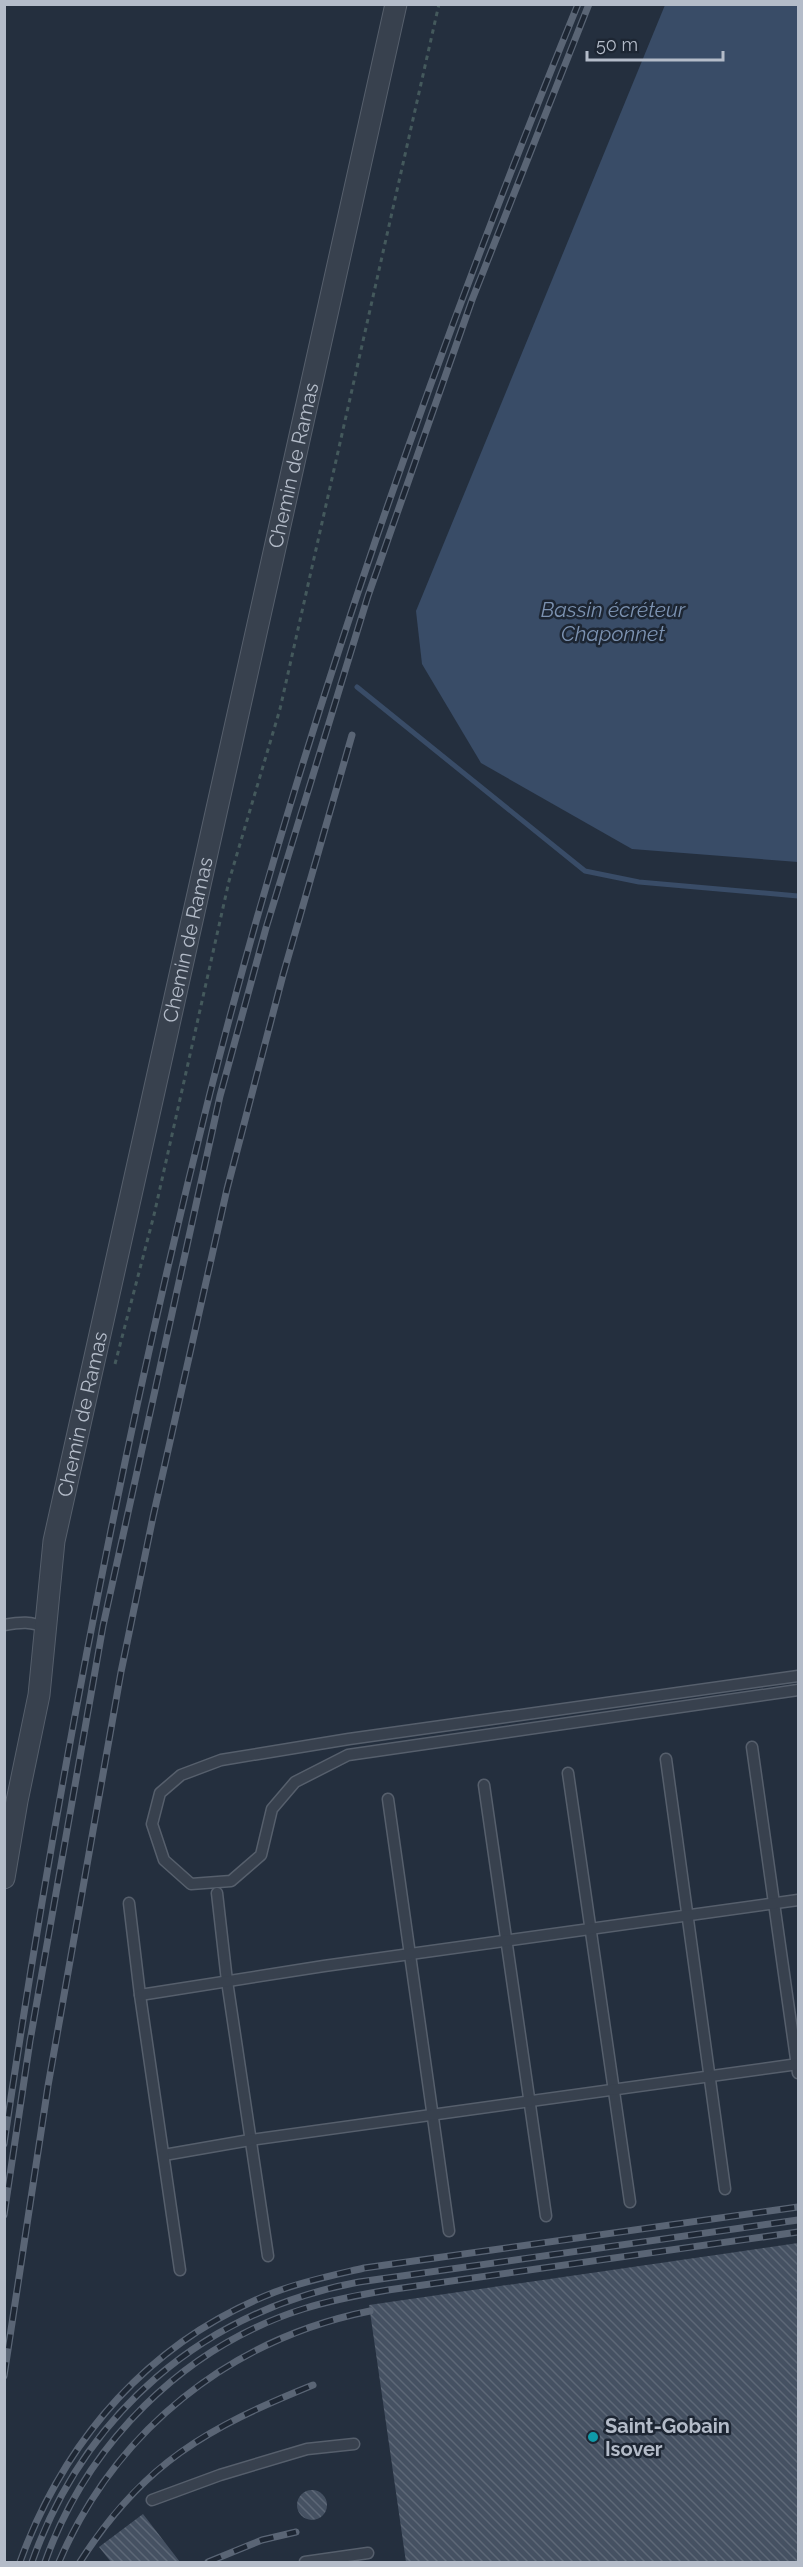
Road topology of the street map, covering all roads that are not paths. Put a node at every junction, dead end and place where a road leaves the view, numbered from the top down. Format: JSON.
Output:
{"nodes":[{"id":1,"x":396,"y":4,"type":"edge"},
{"id":2,"x":4,"y":1625,"type":"edge"},
{"id":3,"x":46,"y":1628,"type":"junction"},
{"id":4,"x":798,"y":1676,"type":"edge"},
{"id":5,"x":798,"y":1690,"type":"edge"},
{"id":6,"x":752,"y":1747,"type":"dead end"},
{"id":7,"x":666,"y":1759,"type":"dead end"},
{"id":8,"x":568,"y":1773,"type":"dead end"},
{"id":9,"x":484,"y":1785,"type":"dead end"},
{"id":10,"x":388,"y":1799,"type":"dead end"},
{"id":11,"x":11,"y":1800,"type":"edge"},
{"id":12,"x":4,"y":1878,"type":"edge"},
{"id":13,"x":217,"y":1893,"type":"dead end"},
{"id":14,"x":798,"y":1900,"type":"edge"},
{"id":15,"x":129,"y":1903,"type":"dead end"},
{"id":16,"x":774,"y":1903,"type":"junction"},
{"id":17,"x":689,"y":1915,"type":"junction"},
{"id":18,"x":592,"y":1929,"type":"junction"},
{"id":19,"x":507,"y":1941,"type":"junction"},
{"id":20,"x":410,"y":1954,"type":"junction"},
{"id":21,"x":228,"y":1982,"type":"junction"},
{"id":22,"x":140,"y":1995,"type":"junction"},
{"id":23,"x":798,"y":2067,"type":"edge"},
{"id":24,"x":710,"y":2076,"type":"junction"},
{"id":25,"x":615,"y":2089,"type":"junction"},
{"id":26,"x":529,"y":2101,"type":"junction"},
{"id":27,"x":433,"y":2115,"type":"junction"},
{"id":28,"x":250,"y":2140,"type":"junction"},
{"id":29,"x":165,"y":2155,"type":"junction"},
{"id":30,"x":725,"y":2189,"type":"dead end"},
{"id":31,"x":630,"y":2202,"type":"dead end"},
{"id":32,"x":546,"y":2216,"type":"dead end"},
{"id":33,"x":449,"y":2231,"type":"dead end"},
{"id":34,"x":268,"y":2256,"type":"dead end"},
{"id":35,"x":180,"y":2270,"type":"dead end"},
{"id":36,"x":354,"y":2444,"type":"dead end"},
{"id":37,"x":152,"y":2500,"type":"dead end"},
{"id":38,"x":368,"y":2553,"type":"dead end"},
{"id":39,"x":305,"y":2562,"type":"edge"}],
"edges":[{"from":1,"to":3,"type":"street","name":"Chemin de Ramas"},
{"from":2,"to":3,"type":"lane"},
{"from":3,"to":11,"type":"street","name":"Chemin de Ramas"},
{"from":4,"to":5,"type":"lane"},
{"from":6,"to":16,"type":"lane"},
{"from":7,"to":17,"type":"lane"},
{"from":8,"to":18,"type":"lane"},
{"from":9,"to":19,"type":"lane"},
{"from":10,"to":20,"type":"lane"},
{"from":11,"to":12,"type":"street","name":"Chemin de Ramas"},
{"from":13,"to":21,"type":"lane"},
{"from":14,"to":16,"type":"lane"},
{"from":15,"to":22,"type":"lane"},
{"from":16,"to":17,"type":"lane"},
{"from":16,"to":23,"type":"lane"},
{"from":17,"to":18,"type":"lane"},
{"from":17,"to":24,"type":"lane"},
{"from":18,"to":19,"type":"lane"},
{"from":18,"to":25,"type":"lane"},
{"from":19,"to":20,"type":"lane"},
{"from":19,"to":26,"type":"lane"},
{"from":20,"to":21,"type":"lane"},
{"from":20,"to":27,"type":"lane"},
{"from":21,"to":22,"type":"lane"},
{"from":21,"to":28,"type":"lane"},
{"from":22,"to":29,"type":"lane"},
{"from":23,"to":24,"type":"lane"},
{"from":24,"to":25,"type":"lane"},
{"from":24,"to":30,"type":"lane"},
{"from":25,"to":26,"type":"lane"},
{"from":25,"to":31,"type":"lane"},
{"from":26,"to":27,"type":"lane"},
{"from":26,"to":32,"type":"lane"},
{"from":27,"to":28,"type":"lane"},
{"from":27,"to":33,"type":"lane"},
{"from":28,"to":29,"type":"lane"},
{"from":28,"to":34,"type":"lane"},
{"from":29,"to":35,"type":"lane"},
{"from":36,"to":37,"type":"lane"},
{"from":38,"to":39,"type":"lane"}]}
